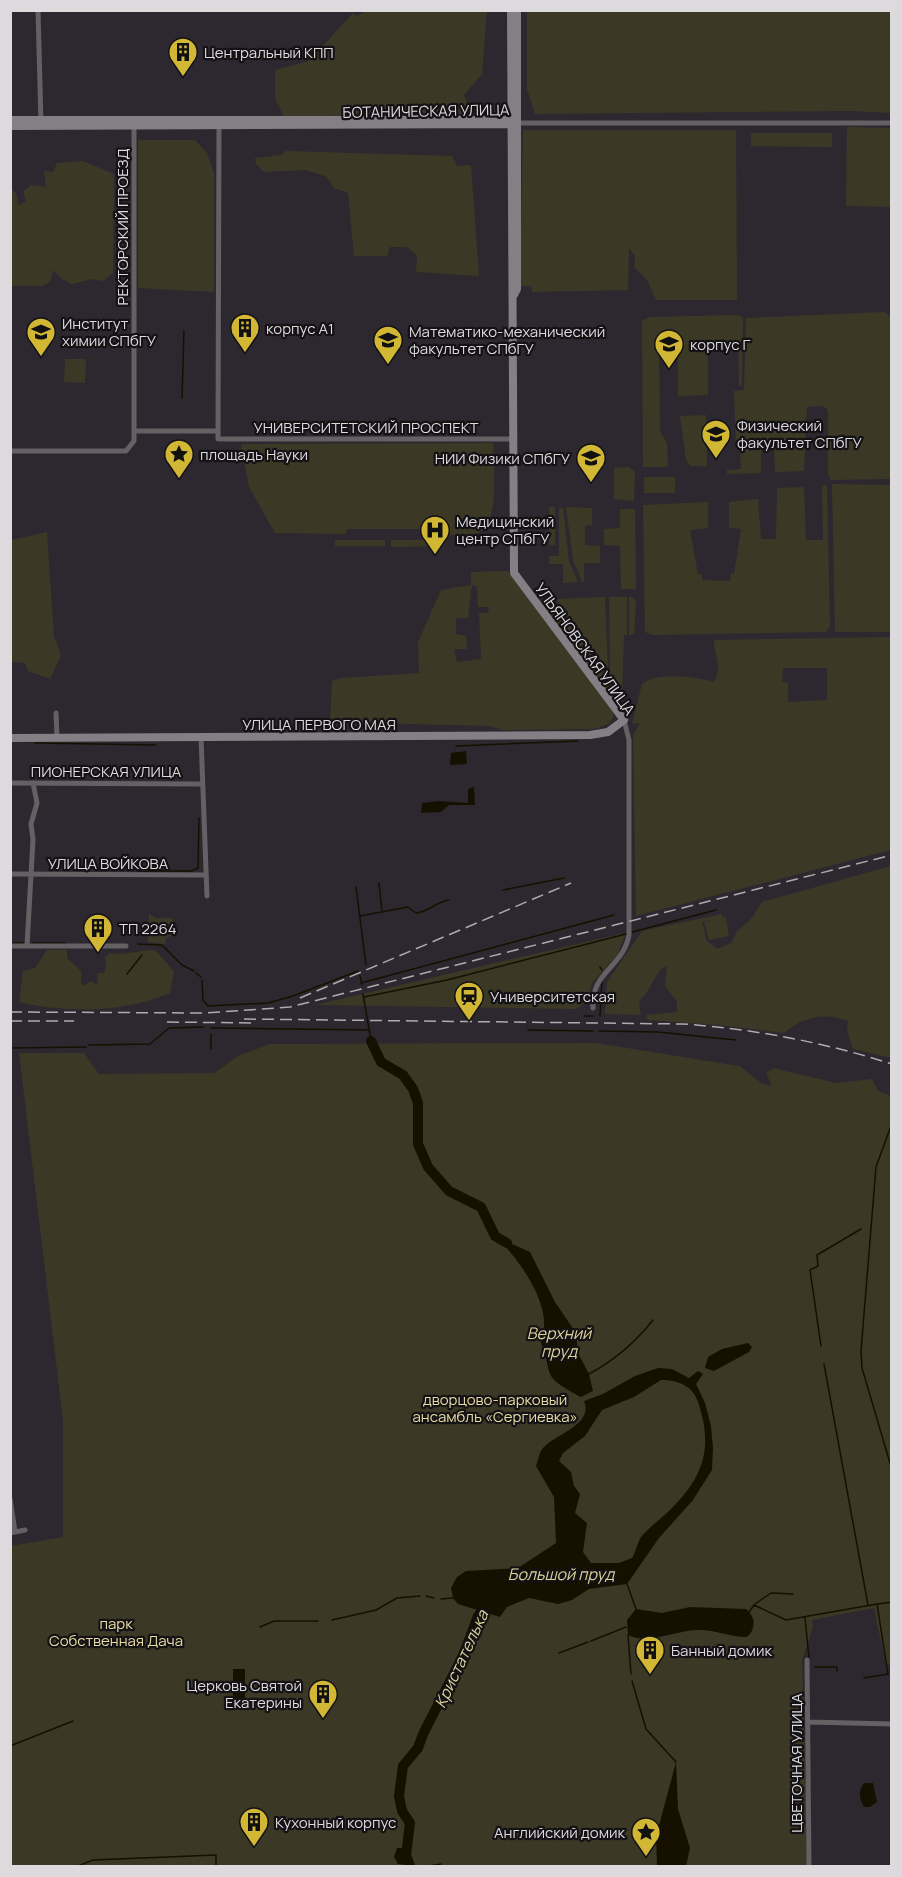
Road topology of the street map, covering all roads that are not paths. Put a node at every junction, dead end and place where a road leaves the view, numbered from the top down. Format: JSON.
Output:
{"nodes":[{"id":1,"x":38,"y":10,"type":"edge"},
{"id":2,"x":511,"y":10,"type":"edge"},
{"id":3,"x":517,"y":10,"type":"edge"},
{"id":4,"x":10,"y":120,"type":"edge"},
{"id":5,"x":41,"y":123,"type":"junction"},
{"id":6,"x":134,"y":123,"type":"junction"},
{"id":7,"x":219,"y":123,"type":"junction"},
{"id":8,"x":513,"y":123,"type":"junction"},
{"id":9,"x":891,"y":123,"type":"edge"},
{"id":10,"x":10,"y":126,"type":"edge"},
{"id":11,"x":135,"y":431,"type":"junction"},
{"id":12,"x":218,"y":431,"type":"junction"},
{"id":13,"x":514,"y":440,"type":"junction"},
{"id":14,"x":10,"y":451,"type":"edge"},
{"id":15,"x":56,"y":713,"type":"dead end"},
{"id":16,"x":624,"y":720,"type":"junction"},
{"id":17,"x":201,"y":737,"type":"junction"},
{"id":18,"x":10,"y":738,"type":"edge"},
{"id":19,"x":57,"y":738,"type":"junction"},
{"id":20,"x":10,"y":783,"type":"edge"},
{"id":21,"x":33,"y":783,"type":"junction"},
{"id":22,"x":202,"y":784,"type":"junction"},
{"id":23,"x":10,"y":874,"type":"edge"},
{"id":24,"x":31,"y":874,"type":"junction"},
{"id":25,"x":206,"y":875,"type":"junction"},
{"id":26,"x":207,"y":896,"type":"dead end"},
{"id":27,"x":10,"y":946,"type":"edge"},
{"id":28,"x":27,"y":946,"type":"junction"},
{"id":29,"x":126,"y":946,"type":"dead end"},
{"id":30,"x":594,"y":1008,"type":"dead end"},
{"id":31,"x":10,"y":1498,"type":"edge"},
{"id":32,"x":25,"y":1530,"type":"dead end"},
{"id":33,"x":13,"y":1532,"type":"edge"},
{"id":34,"x":807,"y":1660,"type":"dead end"},
{"id":35,"x":808,"y":1722,"type":"junction"},
{"id":36,"x":891,"y":1724,"type":"edge"},
{"id":37,"x":809,"y":1866,"type":"edge"}],
"edges":[{"from":1,"to":5,"type":"street"},
{"from":2,"to":8,"type":"street","name":"УЛЬЯНОВСКАЯ УЛИЦА"},
{"from":3,"to":8,"type":"street","name":"УЛЬЯНОВСКАЯ УЛИЦА"},
{"from":4,"to":5,"type":"street","name":"БОТАНИЧЕСКАЯ УЛИЦА"},
{"from":5,"to":6,"type":"street","name":"БОТАНИЧЕСКАЯ УЛИЦА"},
{"from":5,"to":10,"type":"street","name":"БОТАНИЧЕСКАЯ УЛИЦА"},
{"from":6,"to":7,"type":"street","name":"БОТАНИЧЕСКАЯ УЛИЦА"},
{"from":6,"to":11,"type":"street","name":"РЕКТОРСКИЙ ПРОЕЗД"},
{"from":7,"to":8,"type":"street","name":"БОТАНИЧЕСКАЯ УЛИЦА"},
{"from":7,"to":12,"type":"street"},
{"from":8,"to":9,"type":"street"},
{"from":8,"to":13,"type":"street","name":"УЛЬЯНОВСКАЯ УЛИЦА"},
{"from":11,"to":12,"type":"street"},
{"from":11,"to":14,"type":"street","name":"РЕКТОРСКИЙ ПРОЕЗД"},
{"from":12,"to":13,"type":"street","name":"УНИВЕРСИТЕТСКИЙ ПРОСПЕКТ"},
{"from":13,"to":16,"type":"street","name":"УЛЬЯНОВСКАЯ УЛИЦА"},
{"from":15,"to":19,"type":"street"},
{"from":16,"to":17,"type":"street","name":"УЛИЦА ПЕРВОГО МАЯ"},
{"from":16,"to":30,"type":"street","name":"УЛЬЯНОВСКАЯ УЛИЦА"},
{"from":17,"to":19,"type":"street","name":"УЛИЦА ПЕРВОГО МАЯ"},
{"from":17,"to":22,"type":"street"},
{"from":18,"to":19,"type":"street","name":"УЛИЦА ПЕРВОГО МАЯ"},
{"from":20,"to":21,"type":"street","name":"ПИОНЕРСКАЯ УЛИЦА"},
{"from":21,"to":22,"type":"street","name":"ПИОНЕРСКАЯ УЛИЦА"},
{"from":21,"to":24,"type":"street"},
{"from":22,"to":25,"type":"street"},
{"from":23,"to":24,"type":"street","name":"УЛИЦА ВОЙКОВА"},
{"from":24,"to":25,"type":"street","name":"УЛИЦА ВОЙКОВА"},
{"from":24,"to":28,"type":"street"},
{"from":25,"to":26,"type":"street"},
{"from":27,"to":28,"type":"street"},
{"from":28,"to":29,"type":"street"},
{"from":31,"to":33,"type":"street"},
{"from":32,"to":33,"type":"street"},
{"from":34,"to":35,"type":"street","name":"ЦВЕТОЧНАЯ УЛИЦА"},
{"from":35,"to":36,"type":"street"},
{"from":35,"to":37,"type":"street","name":"ЦВЕТОЧНАЯ УЛИЦА"}]}
